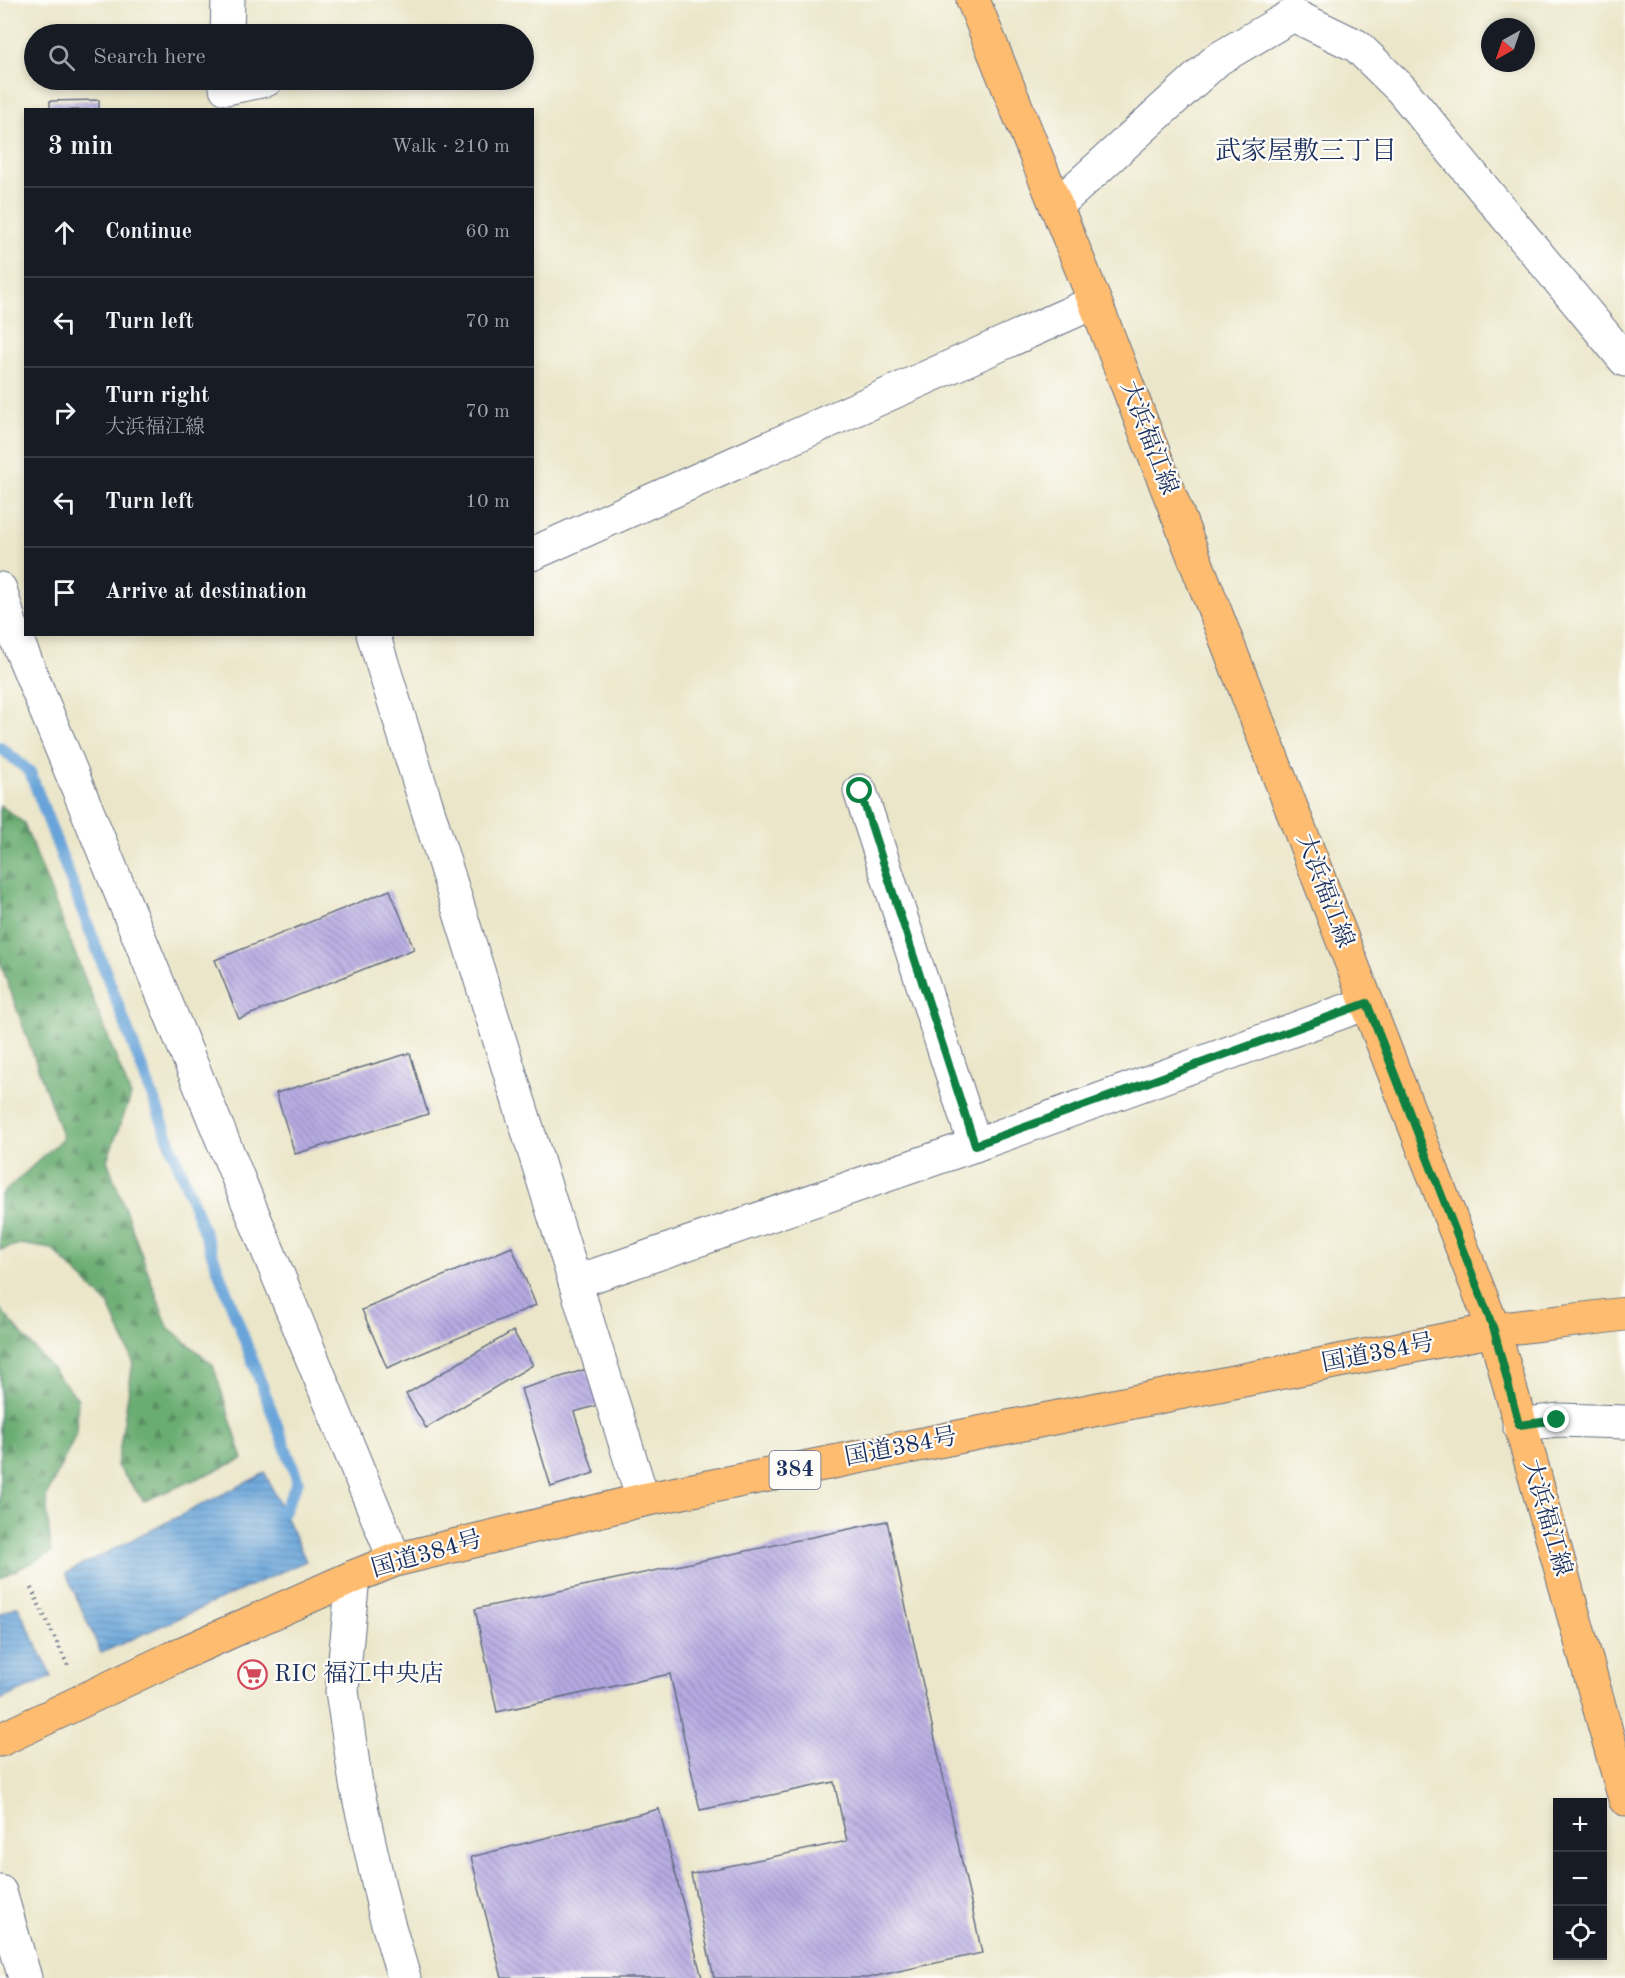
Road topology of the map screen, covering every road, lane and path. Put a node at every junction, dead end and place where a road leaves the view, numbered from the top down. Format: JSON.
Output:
{"nodes":[{"id":1,"x":228,"y":0,"type":"edge"},
{"id":2,"x":973,"y":0,"type":"edge"},
{"id":3,"x":1292,"y":7,"type":"edge"},
{"id":4,"x":227,"y":24,"type":"edge"},
{"id":5,"x":1056,"y":206,"type":"junction"},
{"id":6,"x":1095,"y":302,"type":"junction"},
{"id":7,"x":1625,"y":360,"type":"edge"},
{"id":8,"x":534,"y":553,"type":"edge"},
{"id":9,"x":0,"y":589,"type":"edge"},
{"id":10,"x":374,"y":636,"type":"edge"},
{"id":11,"x":860,"y":791,"type":"dead end"},
{"id":12,"x":1367,"y":1003,"type":"junction"},
{"id":13,"x":975,"y":1145,"type":"junction"},
{"id":14,"x":575,"y":1282,"type":"junction"},
{"id":15,"x":1625,"y":1314,"type":"edge"},
{"id":16,"x":1494,"y":1330,"type":"junction"},
{"id":17,"x":1625,"y":1422,"type":"edge"},
{"id":18,"x":1519,"y":1425,"type":"junction"},
{"id":19,"x":643,"y":1500,"type":"junction"},
{"id":20,"x":395,"y":1560,"type":"junction"},
{"id":21,"x":353,"y":1576,"type":"junction"},
{"id":22,"x":31,"y":1588,"type":"dead end"},
{"id":23,"x":84,"y":1700,"type":"junction"},
{"id":24,"x":0,"y":1740,"type":"edge"},
{"id":25,"x":1625,"y":1799,"type":"edge"},
{"id":26,"x":0,"y":1892,"type":"edge"},
{"id":27,"x":16,"y":1974,"type":"edge"},
{"id":28,"x":405,"y":1978,"type":"edge"}],
"edges":[{"from":1,"to":4,"type":"street"},
{"from":2,"to":5,"type":"main road","name":"大浜福江線"},
{"from":3,"to":5,"type":"street"},
{"from":3,"to":7,"type":"street"},
{"from":5,"to":6,"type":"main road","name":"大浜福江線"},
{"from":6,"to":8,"type":"street"},
{"from":6,"to":12,"type":"main road","name":"大浜福江線"},
{"from":9,"to":20,"type":"street"},
{"from":10,"to":14,"type":"street"},
{"from":11,"to":13,"type":"street"},
{"from":12,"to":13,"type":"street"},
{"from":12,"to":16,"type":"main road","name":"大浜福江線"},
{"from":13,"to":14,"type":"street"},
{"from":14,"to":19,"type":"street"},
{"from":15,"to":16,"type":"main road","name":"国道384号","number":"384"},
{"from":16,"to":18,"type":"main road","name":"大浜福江線"},
{"from":16,"to":19,"type":"main road","name":"国道384号","number":"384"},
{"from":17,"to":18,"type":"street"},
{"from":18,"to":25,"type":"main road","name":"大浜福江線"},
{"from":19,"to":20,"type":"main road","name":"国道384号","number":"384"},
{"from":20,"to":21,"type":"main road","name":"国道384号","number":"384"},
{"from":21,"to":23,"type":"main road","name":"国道384号","number":"384"},
{"from":21,"to":28,"type":"street"},
{"from":22,"to":23,"type":"path"},
{"from":23,"to":24,"type":"main road","name":"国道384号","number":"384"},
{"from":26,"to":27,"type":"street"}]}
